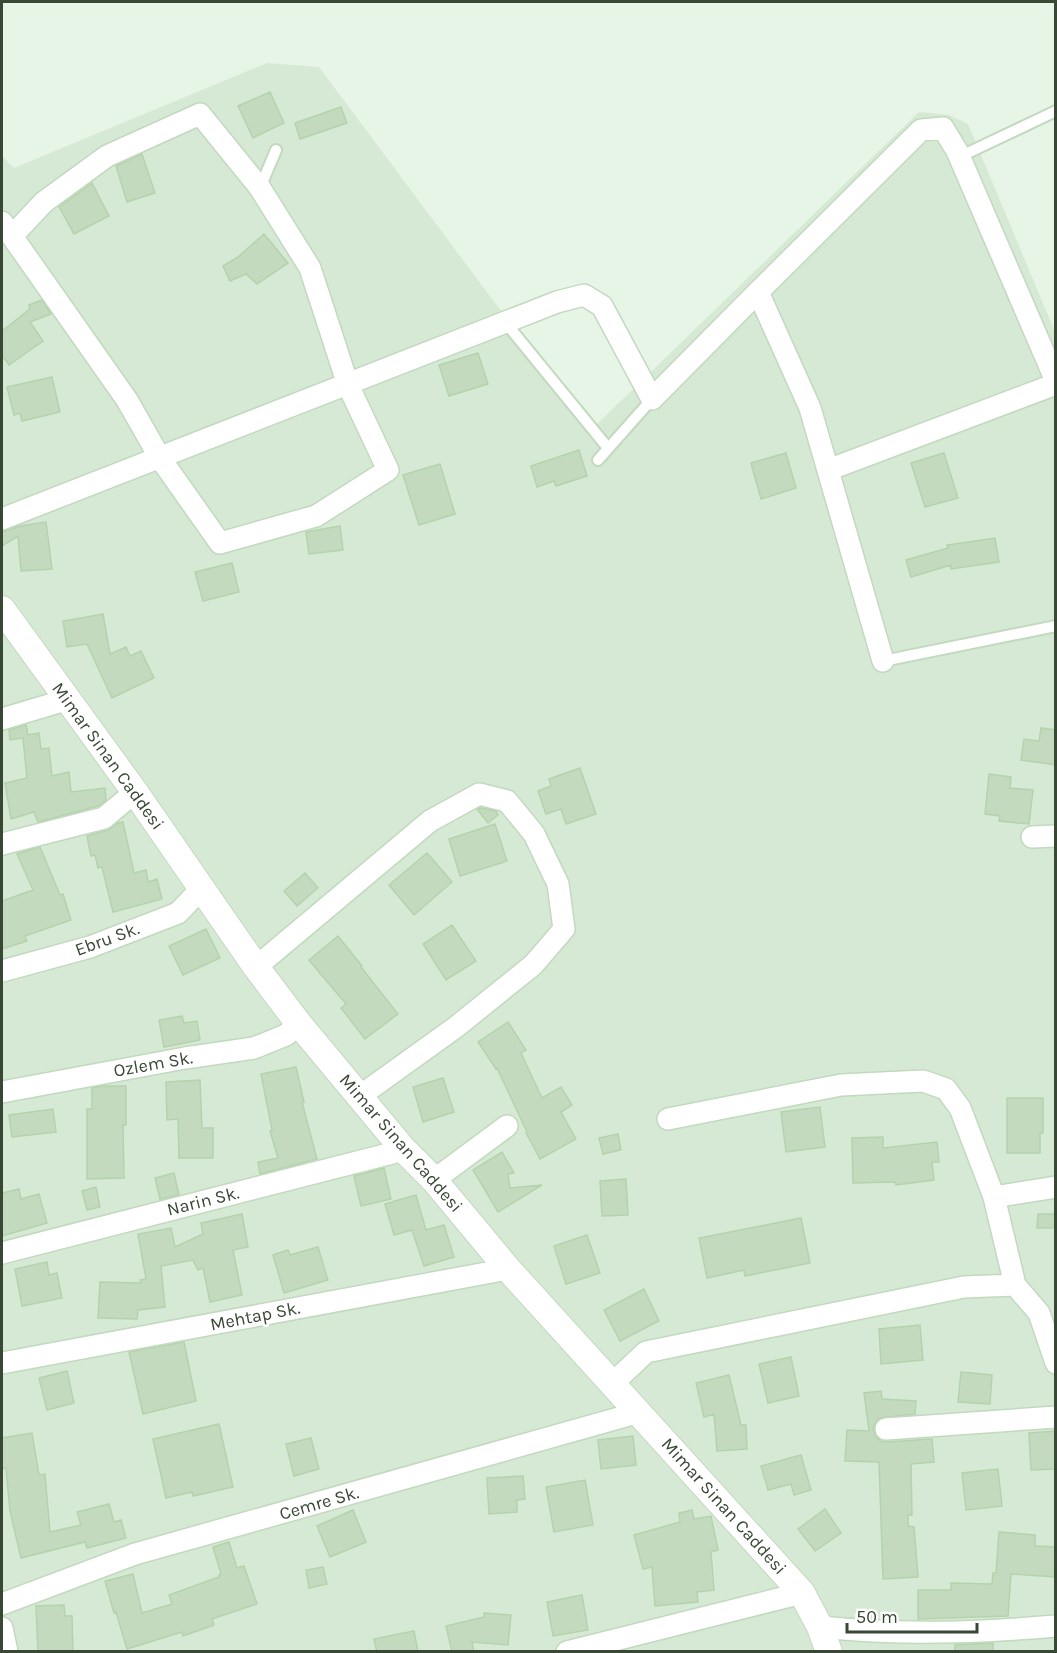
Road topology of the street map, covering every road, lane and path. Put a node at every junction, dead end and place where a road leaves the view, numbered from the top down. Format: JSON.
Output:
{"nodes":[{"id":1,"x":1056,"y":111,"type":"edge"},
{"id":2,"x":276,"y":150,"type":"dead end"},
{"id":3,"x":959,"y":157,"type":"junction"},
{"id":4,"x":260,"y":189,"type":"junction"},
{"id":5,"x":7,"y":229,"type":"edge"},
{"id":6,"x":758,"y":292,"type":"junction"},
{"id":7,"x":505,"y":322,"type":"junction"},
{"id":8,"x":1056,"y":382,"type":"edge"},
{"id":9,"x":348,"y":385,"type":"junction"},
{"id":10,"x":652,"y":399,"type":"junction"},
{"id":11,"x":608,"y":448,"type":"junction"},
{"id":12,"x":160,"y":458,"type":"junction"},
{"id":13,"x":598,"y":460,"type":"dead end"},
{"id":14,"x":828,"y":470,"type":"junction"},
{"id":15,"x":2,"y":519,"type":"edge"},
{"id":16,"x":2,"y":609,"type":"edge"},
{"id":17,"x":1056,"y":626,"type":"edge"},
{"id":18,"x":883,"y":661,"type":"joint"},
{"id":19,"x":69,"y":699,"type":"junction"},
{"id":20,"x":2,"y":719,"type":"edge"},
{"id":21,"x":135,"y":792,"type":"junction"},
{"id":22,"x":1056,"y":836,"type":"edge"},
{"id":23,"x":1032,"y":837,"type":"dead end"},
{"id":24,"x":2,"y":844,"type":"edge"},
{"id":25,"x":202,"y":888,"type":"junction"},
{"id":26,"x":256,"y":967,"type":"junction"},
{"id":27,"x":2,"y":971,"type":"edge"},
{"id":28,"x":299,"y":1024,"type":"junction"},
{"id":29,"x":2,"y":1092,"type":"edge"},
{"id":30,"x":360,"y":1096,"type":"junction"},
{"id":31,"x":668,"y":1119,"type":"dead end"},
{"id":32,"x":507,"y":1126,"type":"dead end"},
{"id":33,"x":404,"y":1150,"type":"junction"},
{"id":34,"x":434,"y":1180,"type":"junction"},
{"id":35,"x":1056,"y":1187,"type":"edge"},
{"id":36,"x":994,"y":1197,"type":"junction"},
{"id":37,"x":2,"y":1253,"type":"edge"},
{"id":38,"x":508,"y":1269,"type":"junction"},
{"id":39,"x":1015,"y":1285,"type":"junction"},
{"id":40,"x":1055,"y":1357,"type":"edge"},
{"id":41,"x":2,"y":1364,"type":"edge"},
{"id":42,"x":613,"y":1383,"type":"junction"},
{"id":43,"x":640,"y":1412,"type":"junction"},
{"id":44,"x":1056,"y":1417,"type":"edge"},
{"id":45,"x":886,"y":1429,"type":"dead end"},
{"id":46,"x":802,"y":1593,"type":"junction"},
{"id":47,"x":2,"y":1604,"type":"edge"},
{"id":48,"x":820,"y":1626,"type":"junction"},
{"id":49,"x":1056,"y":1626,"type":"edge"},
{"id":50,"x":2,"y":1628,"type":"edge"},
{"id":51,"x":7,"y":1652,"type":"edge"},
{"id":52,"x":567,"y":1652,"type":"edge"},
{"id":53,"x":830,"y":1652,"type":"edge"}],
"edges":[{"from":1,"to":3,"type":"lane"},
{"from":2,"to":4,"type":"lane"},
{"from":3,"to":6,"type":"street"},
{"from":3,"to":8,"type":"street"},
{"from":4,"to":5,"type":"street"},
{"from":4,"to":9,"type":"street"},
{"from":5,"to":12,"type":"street"},
{"from":6,"to":10,"type":"street"},
{"from":6,"to":14,"type":"street"},
{"from":7,"to":9,"type":"street"},
{"from":7,"to":10,"type":"street"},
{"from":7,"to":11,"type":"lane"},
{"from":8,"to":14,"type":"street"},
{"from":9,"to":12,"type":"street"},
{"from":9,"to":12,"type":"street"},
{"from":10,"to":11,"type":"lane"},
{"from":11,"to":13,"type":"lane"},
{"from":12,"to":15,"type":"street"},
{"from":14,"to":18,"type":"street"},
{"from":16,"to":19,"type":"street","name":"Mimar Sinan Caddesi"},
{"from":17,"to":18,"type":"lane"},
{"from":19,"to":20,"type":"street"},
{"from":19,"to":21,"type":"street","name":"Mimar Sinan Caddesi"},
{"from":21,"to":24,"type":"street"},
{"from":21,"to":25,"type":"street","name":"Mimar Sinan Caddesi"},
{"from":22,"to":23,"type":"street"},
{"from":25,"to":26,"type":"street","name":"Mimar Sinan Caddesi"},
{"from":25,"to":27,"type":"street","name":"Ebru Sk."},
{"from":26,"to":28,"type":"street","name":"Mimar Sinan Caddesi"},
{"from":26,"to":30,"type":"street"},
{"from":28,"to":29,"type":"street","name":"Ozlem Sk."},
{"from":28,"to":30,"type":"street","name":"Mimar Sinan Caddesi"},
{"from":30,"to":33,"type":"street","name":"Mimar Sinan Caddesi"},
{"from":31,"to":36,"type":"street"},
{"from":32,"to":34,"type":"street"},
{"from":33,"to":34,"type":"street","name":"Mimar Sinan Caddesi"},
{"from":33,"to":37,"type":"street","name":"Narin Sk."},
{"from":34,"to":38,"type":"street","name":"Mimar Sinan Caddesi"},
{"from":35,"to":36,"type":"street"},
{"from":36,"to":39,"type":"street"},
{"from":38,"to":41,"type":"street","name":"Mehtap Sk."},
{"from":38,"to":42,"type":"street","name":"Mimar Sinan Caddesi"},
{"from":39,"to":40,"type":"street"},
{"from":39,"to":42,"type":"street"},
{"from":42,"to":43,"type":"street","name":"Mimar Sinan Caddesi"},
{"from":43,"to":46,"type":"street","name":"Mimar Sinan Caddesi"},
{"from":43,"to":47,"type":"street","name":"Cemre Sk."},
{"from":44,"to":45,"type":"street"},
{"from":46,"to":48,"type":"street","name":"Mimar Sinan Caddesi"},
{"from":46,"to":52,"type":"street"},
{"from":48,"to":49,"type":"street"},
{"from":48,"to":53,"type":"street","name":"Mimar Sinan Caddesi"},
{"from":50,"to":51,"type":"street"}]}
